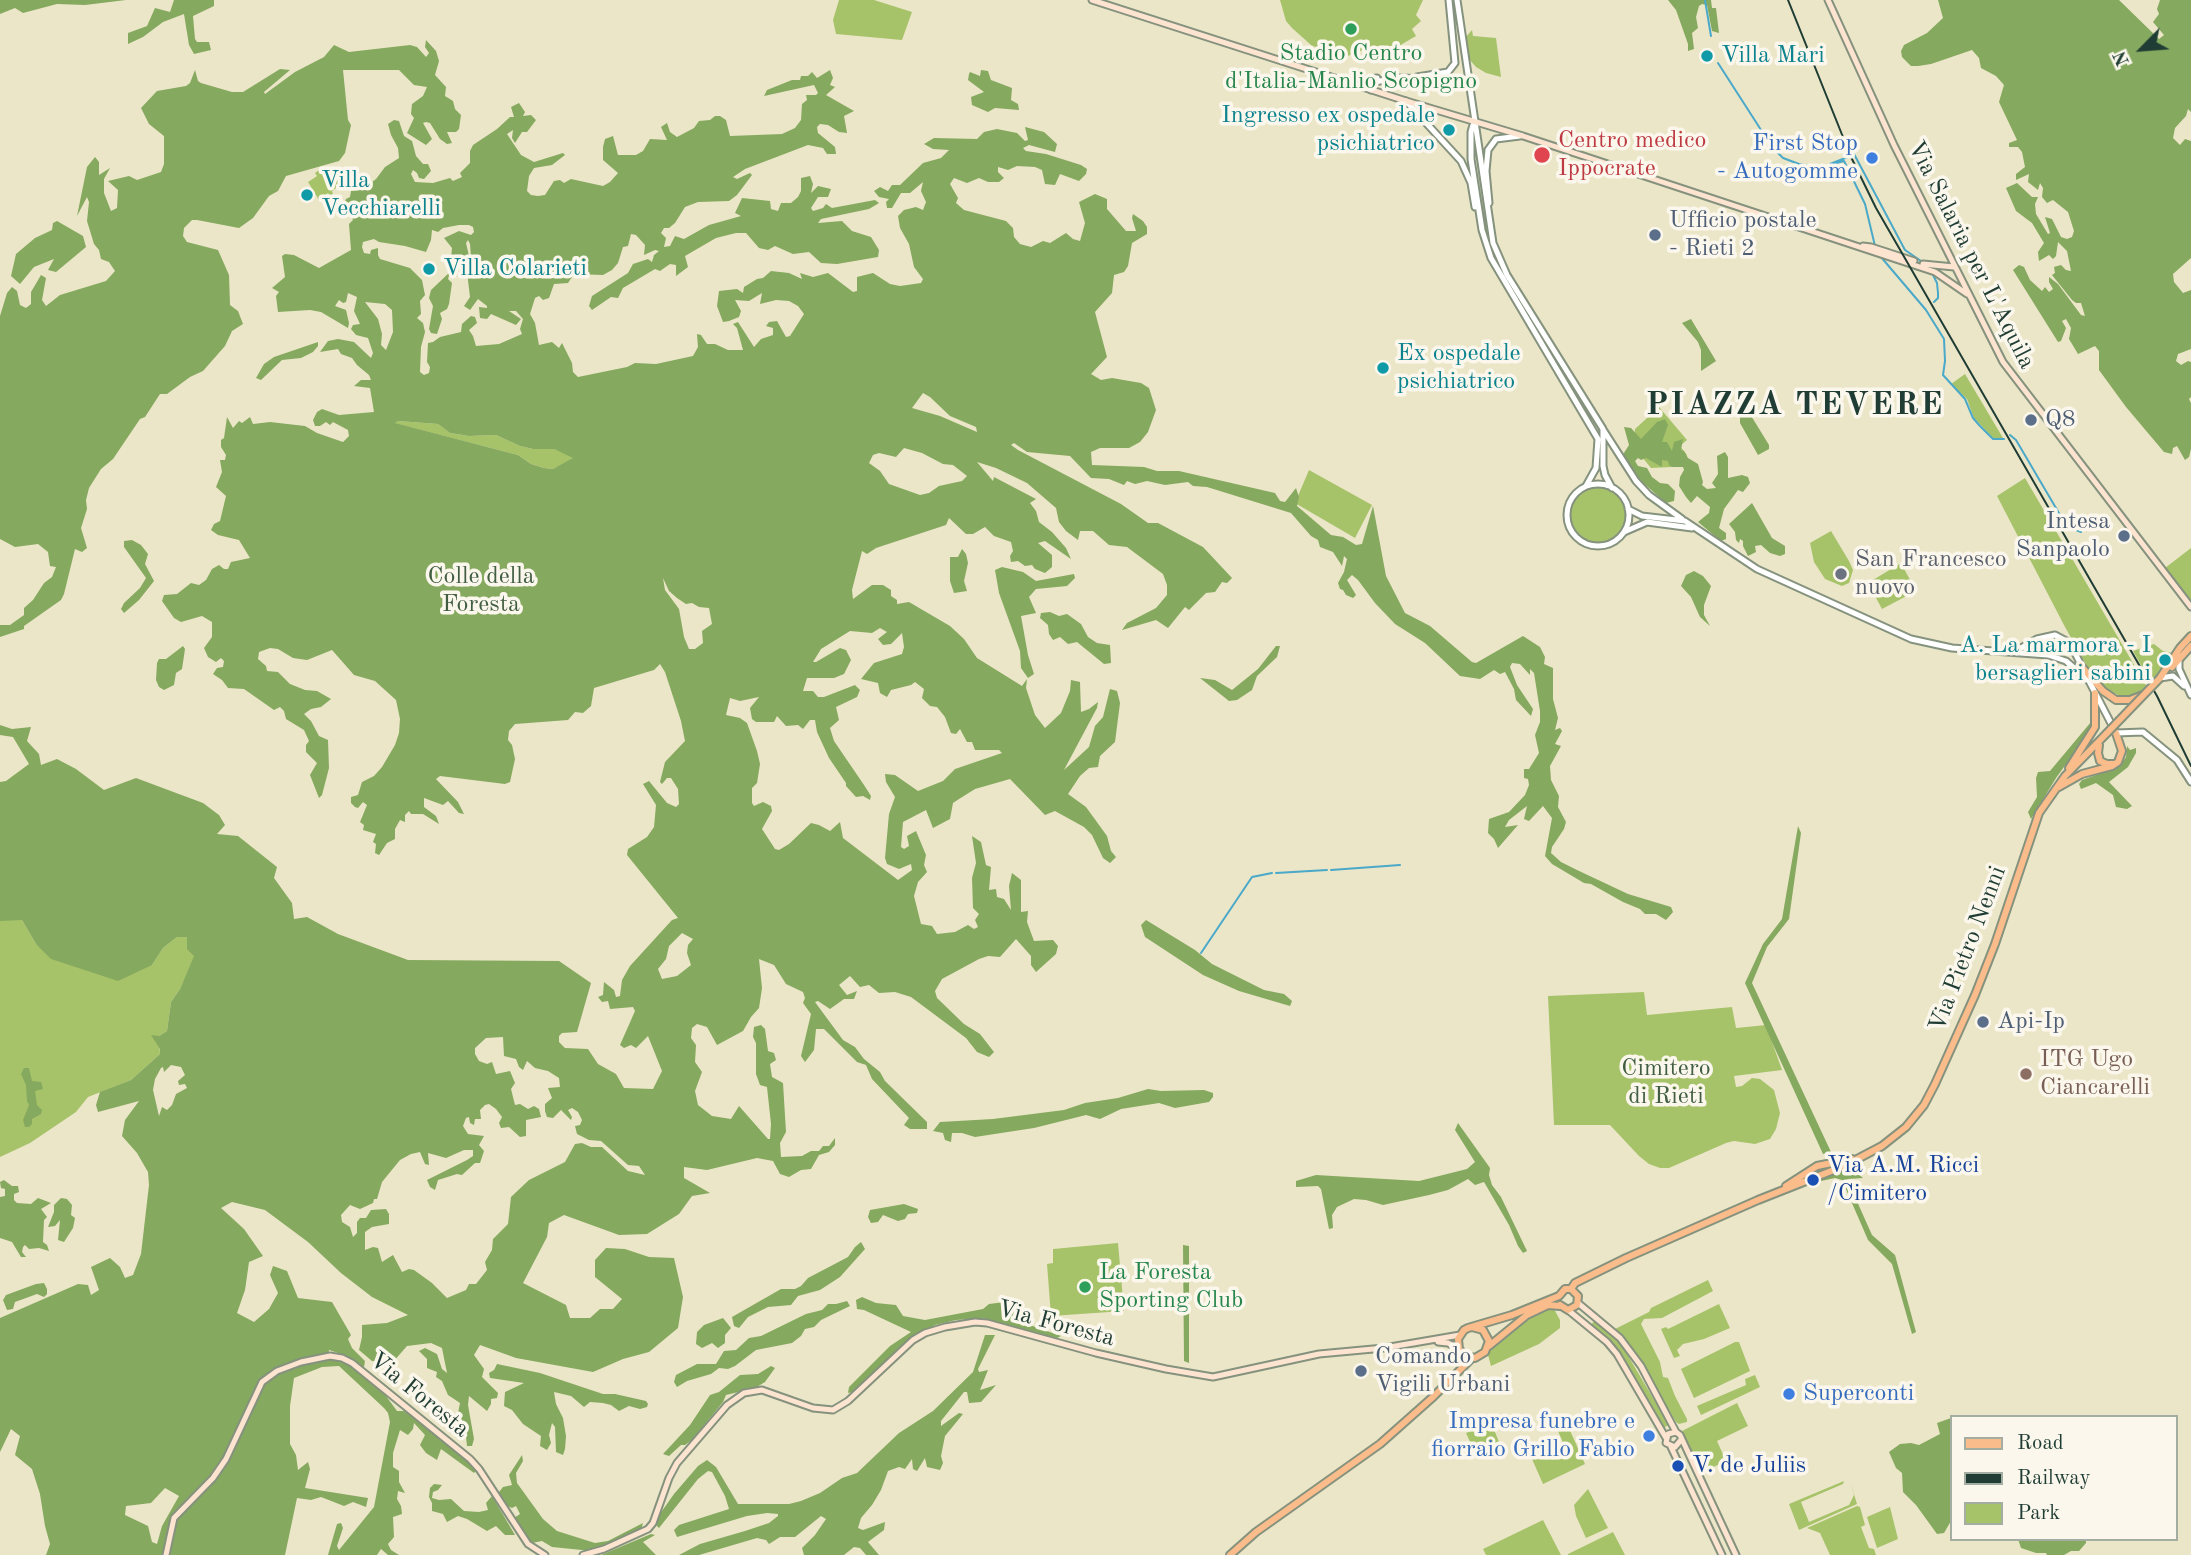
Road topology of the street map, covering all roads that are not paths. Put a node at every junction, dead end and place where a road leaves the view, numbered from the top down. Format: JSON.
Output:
{"nodes":[{"id":1,"x":1092,"y":0,"type":"edge"},
{"id":2,"x":1449,"y":0,"type":"edge"},
{"id":3,"x":1457,"y":0,"type":"edge"},
{"id":4,"x":1828,"y":0,"type":"edge"},
{"id":5,"x":1417,"y":77,"type":"junction"},
{"id":6,"x":1398,"y":78,"type":"junction"},
{"id":7,"x":1468,"y":80,"type":"junction"},
{"id":8,"x":1346,"y":82,"type":"junction"},
{"id":9,"x":1371,"y":90,"type":"junction"},
{"id":10,"x":1406,"y":101,"type":"junction"},
{"id":11,"x":1471,"y":103,"type":"junction"},
{"id":12,"x":1460,"y":117,"type":"junction"},
{"id":13,"x":1474,"y":122,"type":"junction"},
{"id":14,"x":1523,"y":136,"type":"junction"},
{"id":15,"x":1482,"y":230,"type":"junction"},
{"id":16,"x":1490,"y":234,"type":"junction"},
{"id":17,"x":1944,"y":246,"type":"junction"},
{"id":18,"x":1940,"y":264,"type":"junction"},
{"id":19,"x":1954,"y":267,"type":"junction"},
{"id":20,"x":1929,"y":268,"type":"junction"},
{"id":21,"x":1967,"y":294,"type":"junction"},
{"id":22,"x":1603,"y":429,"type":"junction"},
{"id":23,"x":1586,"y":486,"type":"junction"},
{"id":24,"x":1612,"y":488,"type":"junction"},
{"id":25,"x":1628,"y":509,"type":"junction"},
{"id":26,"x":1685,"y":521,"type":"junction"},
{"id":27,"x":1624,"y":532,"type":"junction"},
{"id":28,"x":1701,"y":532,"type":"junction"},
{"id":29,"x":2191,"y":607,"type":"edge"},
{"id":30,"x":2191,"y":636,"type":"edge"},
{"id":31,"x":2191,"y":646,"type":"edge"},
{"id":32,"x":2180,"y":648,"type":"junction"},
{"id":33,"x":2014,"y":653,"type":"junction"},
{"id":34,"x":2178,"y":660,"type":"junction"},
{"id":35,"x":2081,"y":666,"type":"junction"},
{"id":36,"x":2170,"y":669,"type":"junction"},
{"id":37,"x":2179,"y":669,"type":"junction"},
{"id":38,"x":2160,"y":678,"type":"junction"},
{"id":39,"x":2089,"y":681,"type":"junction"},
{"id":40,"x":2095,"y":693,"type":"junction"},
{"id":41,"x":2144,"y":694,"type":"junction"},
{"id":42,"x":2190,"y":694,"type":"edge"},
{"id":43,"x":2116,"y":733,"type":"junction"},
{"id":44,"x":2100,"y":741,"type":"junction"},
{"id":45,"x":2115,"y":764,"type":"junction"},
{"id":46,"x":2065,"y":776,"type":"junction"},
{"id":47,"x":2191,"y":782,"type":"edge"},
{"id":48,"x":2054,"y":790,"type":"junction"},
{"id":49,"x":1571,"y":1289,"type":"junction"},
{"id":50,"x":1559,"y":1296,"type":"junction"},
{"id":51,"x":1578,"y":1303,"type":"junction"},
{"id":52,"x":1560,"y":1306,"type":"junction"},
{"id":53,"x":1568,"y":1310,"type":"junction"},
{"id":54,"x":1472,"y":1327,"type":"junction"},
{"id":55,"x":1460,"y":1335,"type":"junction"},
{"id":56,"x":1424,"y":1341,"type":"junction"},
{"id":57,"x":1489,"y":1346,"type":"junction"},
{"id":58,"x":1460,"y":1351,"type":"junction"},
{"id":59,"x":1472,"y":1358,"type":"junction"},
{"id":60,"x":1449,"y":1381,"type":"junction"},
{"id":61,"x":1676,"y":1432,"type":"junction"},
{"id":62,"x":1666,"y":1438,"type":"junction"},
{"id":63,"x":1681,"y":1440,"type":"junction"},
{"id":64,"x":1671,"y":1447,"type":"junction"},
{"id":65,"x":166,"y":1555,"type":"edge"},
{"id":66,"x":545,"y":1555,"type":"edge"},
{"id":67,"x":583,"y":1555,"type":"edge"},
{"id":68,"x":1230,"y":1555,"type":"edge"},
{"id":69,"x":1723,"y":1555,"type":"edge"},
{"id":70,"x":1736,"y":1555,"type":"edge"}],
"edges":[{"from":1,"to":8,"type":"main road"},
{"from":2,"to":5,"type":"street"},
{"from":3,"to":7,"type":"street"},
{"from":4,"to":17,"type":"main road","name":"Via Salaria per L'Aquila"},
{"from":5,"to":6,"type":"street"},
{"from":5,"to":7,"type":"street"},
{"from":6,"to":8,"type":"street"},
{"from":6,"to":9,"type":"street"},
{"from":7,"to":11,"type":"street"},
{"from":8,"to":9,"type":"main road"},
{"from":9,"to":10,"type":"main road"},
{"from":10,"to":12,"type":"main road"},
{"from":10,"to":15,"type":"street"},
{"from":11,"to":12,"type":"street"},
{"from":11,"to":13,"type":"street"},
{"from":12,"to":13,"type":"main road"},
{"from":13,"to":14,"type":"main road"},
{"from":13,"to":15,"type":"street"},
{"from":13,"to":16,"type":"street"},
{"from":14,"to":16,"type":"street"},
{"from":14,"to":20,"type":"main road"},
{"from":15,"to":23,"type":"street"},
{"from":16,"to":22,"type":"street"},
{"from":17,"to":18,"type":"main road"},
{"from":17,"to":19,"type":"main road","name":"Via Salaria per L'Aquila"},
{"from":18,"to":19,"type":"main road"},
{"from":18,"to":20,"type":"main road"},
{"from":19,"to":20,"type":"main road"},
{"from":19,"to":21,"type":"main road","name":"Via Salaria per L'Aquila"},
{"from":20,"to":21,"type":"main road"},
{"from":21,"to":29,"type":"main road","name":"Via Salaria per L'Aquila"},
{"from":22,"to":24,"type":"street"},
{"from":22,"to":26,"type":"street"},
{"from":23,"to":24,"type":"street"},
{"from":23,"to":27,"type":"street"},
{"from":24,"to":25,"type":"street"},
{"from":25,"to":26,"type":"street"},
{"from":25,"to":27,"type":"street"},
{"from":26,"to":28,"type":"street"},
{"from":27,"to":28,"type":"street"},
{"from":28,"to":33,"type":"street"},
{"from":30,"to":32,"type":"main road"},
{"from":31,"to":34,"type":"main road"},
{"from":32,"to":34,"type":"street"},
{"from":32,"to":38,"type":"main road"},
{"from":33,"to":35,"type":"street"},
{"from":33,"to":39,"type":"street"},
{"from":34,"to":36,"type":"main road"},
{"from":34,"to":37,"type":"street"},
{"from":35,"to":39,"type":"street"},
{"from":35,"to":41,"type":"main road"},
{"from":36,"to":37,"type":"street"},
{"from":36,"to":38,"type":"main road"},
{"from":37,"to":42,"type":"street"},
{"from":38,"to":41,"type":"main road","bridge":true},
{"from":38,"to":42,"type":"street"},
{"from":39,"to":40,"type":"street"},
{"from":40,"to":43,"type":"street"},
{"from":40,"to":46,"type":"main road"},
{"from":41,"to":44,"type":"main road","name":"Via Pietro Nenni","bridge":true},
{"from":43,"to":45,"type":"main road"},
{"from":43,"to":47,"type":"street"},
{"from":44,"to":45,"type":"main road"},
{"from":44,"to":46,"type":"main road","name":"Via Pietro Nenni"},
{"from":45,"to":48,"type":"main road"},
{"from":46,"to":48,"type":"main road","name":"Via Pietro Nenni"},
{"from":48,"to":49,"type":"main road","name":"Via Pietro Nenni"},
{"from":49,"to":50,"type":"main road"},
{"from":49,"to":51,"type":"main road"},
{"from":50,"to":52,"type":"main road"},
{"from":50,"to":54,"type":"main road"},
{"from":51,"to":53,"type":"main road"},
{"from":51,"to":61,"type":"main road"},
{"from":52,"to":53,"type":"main road"},
{"from":52,"to":57,"type":"main road"},
{"from":53,"to":62,"type":"main road"},
{"from":54,"to":55,"type":"main road"},
{"from":54,"to":57,"type":"main road"},
{"from":55,"to":56,"type":"main road","name":"Via Foresta"},
{"from":55,"to":58,"type":"main road"},
{"from":56,"to":58,"type":"main road"},
{"from":56,"to":67,"type":"main road","name":"Via Foresta"},
{"from":57,"to":59,"type":"main road"},
{"from":58,"to":59,"type":"main road"},
{"from":58,"to":60,"type":"main road"},
{"from":59,"to":60,"type":"main road"},
{"from":60,"to":68,"type":"main road"},
{"from":61,"to":62,"type":"main road"},
{"from":61,"to":63,"type":"main road"},
{"from":62,"to":64,"type":"main road"},
{"from":63,"to":64,"type":"main road"},
{"from":63,"to":70,"type":"main road"},
{"from":64,"to":69,"type":"main road"},
{"from":65,"to":66,"type":"main road","name":"Via Foresta"}]}
